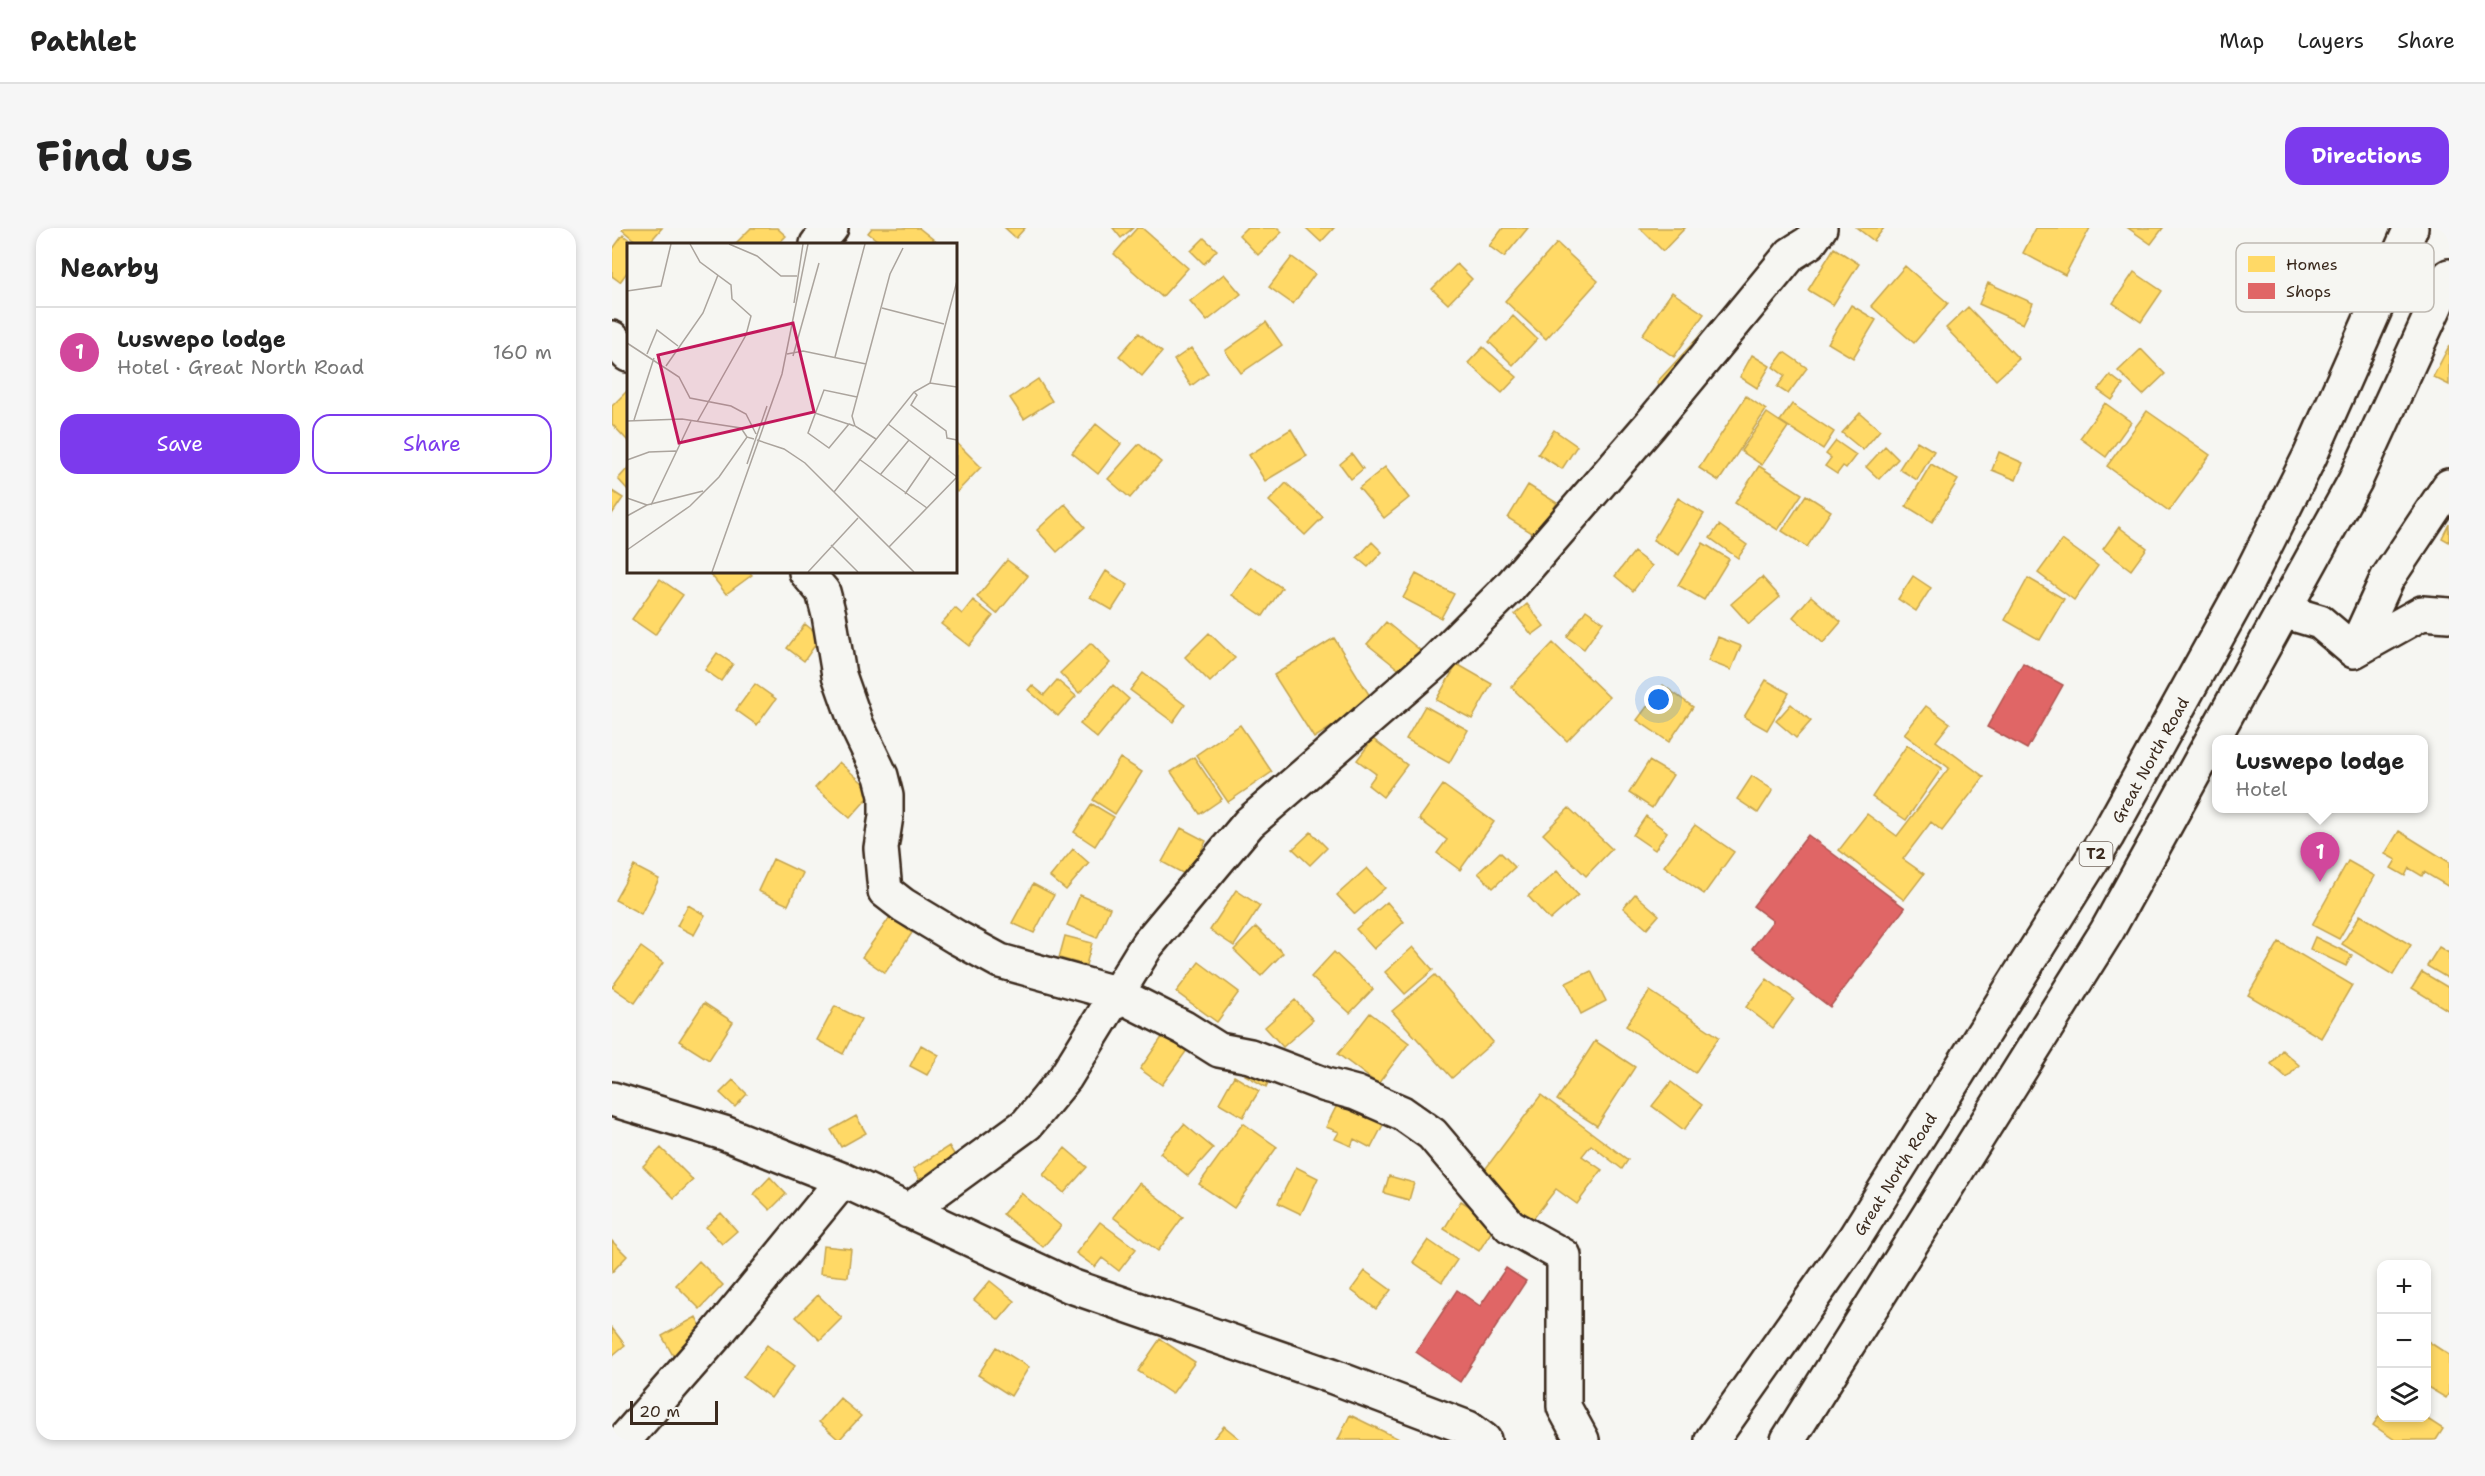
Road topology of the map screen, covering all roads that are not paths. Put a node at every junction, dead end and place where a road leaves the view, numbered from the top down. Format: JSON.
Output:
{"nodes":[{"id":1,"x":831,"y":228,"type":"edge"},
{"id":2,"x":1820,"y":228,"type":"edge"},
{"id":3,"x":2411,"y":228,"type":"edge"},
{"id":4,"x":818,"y":243,"type":"edge"},
{"id":5,"x":2404,"y":243,"type":"edge"},
{"id":6,"x":2449,"y":276,"type":"edge"},
{"id":7,"x":2434,"y":309,"type":"edge"},
{"id":8,"x":2374,"y":312,"type":"edge"},
{"id":9,"x":2432,"y":312,"type":"edge"},
{"id":10,"x":612,"y":338,"type":"edge"},
{"id":11,"x":627,"y":355,"type":"edge"},
{"id":12,"x":2449,"y":486,"type":"edge"},
{"id":13,"x":807,"y":573,"type":"edge"},
{"id":14,"x":2283,"y":611,"type":"junction"},
{"id":15,"x":2449,"y":615,"type":"edge"},
{"id":16,"x":2354,"y":651,"type":"junction"},
{"id":17,"x":2215,"y":735,"type":"edge"},
{"id":18,"x":2212,"y":740,"type":"edge"},
{"id":19,"x":1115,"y":993,"type":"junction"},
{"id":20,"x":612,"y":1099,"type":"edge"},
{"id":21,"x":843,"y":1180,"type":"junction"},
{"id":22,"x":908,"y":1211,"type":"junction"},
{"id":23,"x":624,"y":1440,"type":"edge"},
{"id":24,"x":1484,"y":1440,"type":"edge"},
{"id":25,"x":1581,"y":1440,"type":"edge"},
{"id":26,"x":1712,"y":1440,"type":"edge"},
{"id":27,"x":1788,"y":1440,"type":"edge"}],
"edges":[{"from":1,"to":4,"type":"main road"},
{"from":2,"to":19,"type":"main road"},
{"from":3,"to":5,"type":"main road","name":"Great North Road","number":"T2"},
{"from":6,"to":7,"type":"main road"},
{"from":8,"to":26,"type":"main road","name":"Great North Road","number":"T2"},
{"from":9,"to":14,"type":"main road"},
{"from":10,"to":11,"type":"main road"},
{"from":12,"to":16,"type":"main road"},
{"from":13,"to":19,"type":"main road"},
{"from":14,"to":16,"type":"main road"},
{"from":14,"to":17,"type":"main road"},
{"from":15,"to":16,"type":"main road"},
{"from":18,"to":27,"type":"main road"},
{"from":19,"to":22,"type":"main road"},
{"from":19,"to":25,"type":"main road"},
{"from":20,"to":21,"type":"main road"},
{"from":21,"to":22,"type":"main road"},
{"from":21,"to":23,"type":"main road"},
{"from":22,"to":24,"type":"main road"}]}
